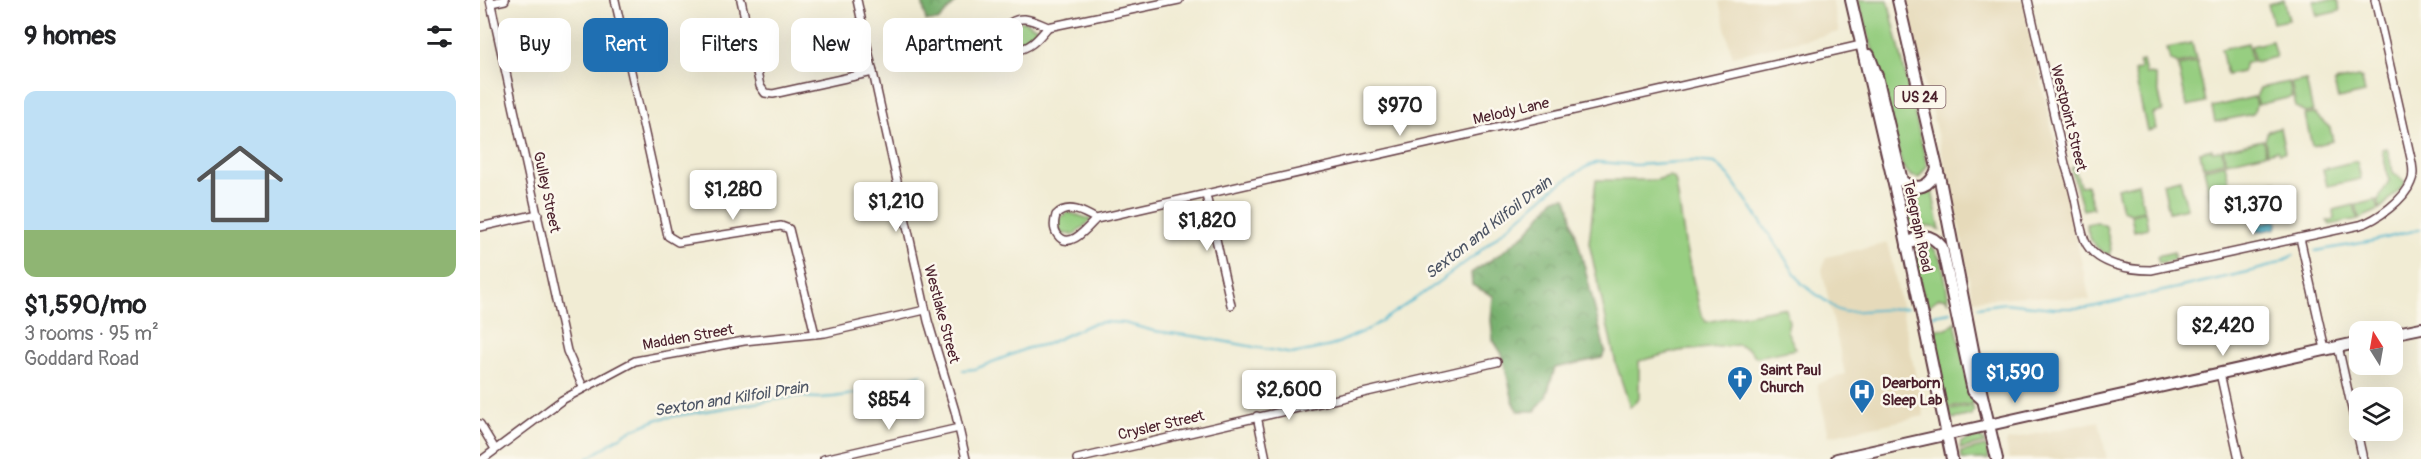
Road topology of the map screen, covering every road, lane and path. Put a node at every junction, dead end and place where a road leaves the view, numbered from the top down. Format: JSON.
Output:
{"nodes":[{"id":1,"x":505,"y":0,"type":"edge"},
{"id":2,"x":615,"y":0,"type":"edge"},
{"id":3,"x":741,"y":0,"type":"edge"},
{"id":4,"x":857,"y":0,"type":"edge"},
{"id":5,"x":1179,"y":0,"type":"edge"},
{"id":6,"x":1851,"y":0,"type":"edge"},
{"id":7,"x":1898,"y":0,"type":"edge"},
{"id":8,"x":2028,"y":0,"type":"edge"},
{"id":9,"x":2375,"y":0,"type":"edge"},
{"id":10,"x":491,"y":2,"type":"edge"},
{"id":11,"x":1856,"y":24,"type":"junction"},
{"id":12,"x":1048,"y":27,"type":"junction"},
{"id":13,"x":1861,"y":45,"type":"junction"},
{"id":14,"x":873,"y":72,"type":"junction"},
{"id":15,"x":1937,"y":169,"type":"junction"},
{"id":16,"x":1206,"y":195,"type":"junction"},
{"id":17,"x":538,"y":214,"type":"junction"},
{"id":18,"x":1096,"y":219,"type":"junction"},
{"id":19,"x":480,"y":227,"type":"edge"},
{"id":20,"x":2300,"y":238,"type":"junction"},
{"id":21,"x":1907,"y":246,"type":"junction"},
{"id":22,"x":1231,"y":305,"type":"dead end"},
{"id":23,"x":925,"y":310,"type":"junction"},
{"id":24,"x":2421,"y":328,"type":"edge"},
{"id":25,"x":2403,"y":332,"type":"edge"},
{"id":26,"x":815,"y":334,"type":"junction"},
{"id":27,"x":2349,"y":344,"type":"edge"},
{"id":28,"x":2338,"y":346,"type":"junction"},
{"id":29,"x":2325,"y":349,"type":"junction"},
{"id":30,"x":1497,"y":362,"type":"dead end"},
{"id":31,"x":2220,"y":373,"type":"junction"},
{"id":32,"x":583,"y":387,"type":"junction"},
{"id":33,"x":1983,"y":399,"type":"junction"},
{"id":34,"x":1257,"y":416,"type":"junction"},
{"id":35,"x":480,"y":424,"type":"edge"},
{"id":36,"x":1989,"y":424,"type":"junction"},
{"id":37,"x":959,"y":428,"type":"junction"},
{"id":38,"x":1946,"y":435,"type":"junction"},
{"id":39,"x":495,"y":449,"type":"junction"},
{"id":40,"x":1872,"y":455,"type":"edge"},
{"id":41,"x":483,"y":459,"type":"edge"},
{"id":42,"x":824,"y":459,"type":"edge"},
{"id":43,"x":966,"y":459,"type":"edge"},
{"id":44,"x":1077,"y":459,"type":"edge"},
{"id":45,"x":1266,"y":459,"type":"edge"},
{"id":46,"x":1838,"y":459,"type":"edge"},
{"id":47,"x":1952,"y":459,"type":"edge"},
{"id":48,"x":1997,"y":459,"type":"edge"},
{"id":49,"x":2239,"y":459,"type":"edge"},
{"id":50,"x":2363,"y":459,"type":"edge"}],
"edges":[{"from":1,"to":10,"type":"street"},
{"from":2,"to":26,"type":"street"},
{"from":3,"to":14,"type":"street"},
{"from":4,"to":14,"type":"street","name":"Westlake Street"},
{"from":5,"to":12,"type":"street"},
{"from":6,"to":11,"type":"main road","name":"Telegraph Road","number":"US 24"},
{"from":7,"to":15,"type":"main road","name":"Telegraph Road","number":"US 24"},
{"from":8,"to":20,"type":"street","name":"Westpoint Street"},
{"from":9,"to":20,"type":"street"},
{"from":10,"to":17,"type":"street","name":"Gulley Street"},
{"from":11,"to":13,"type":"main road","name":"Telegraph Road","number":"US 24"},
{"from":11,"to":15,"type":"main road"},
{"from":12,"to":12,"type":"street"},
{"from":13,"to":16,"type":"street","name":"Melody Lane"},
{"from":13,"to":21,"type":"main road","name":"Telegraph Road","number":"US 24"},
{"from":14,"to":23,"type":"street","name":"Westlake Street"},
{"from":15,"to":33,"type":"main road","name":"Telegraph Road","number":"US 24"},
{"from":16,"to":18,"type":"street","name":"Melody Lane"},
{"from":16,"to":22,"type":"street"},
{"from":17,"to":19,"type":"street"},
{"from":17,"to":32,"type":"street","name":"Gulley Street"},
{"from":18,"to":18,"type":"street","name":"Melody Lane"},
{"from":20,"to":29,"type":"street"},
{"from":21,"to":33,"type":"main road"},
{"from":21,"to":38,"type":"main road","name":"Telegraph Road","number":"US 24"},
{"from":23,"to":26,"type":"street","name":"Madden Street"},
{"from":23,"to":37,"type":"street","name":"Westlake Street"},
{"from":24,"to":25,"type":"main road"},
{"from":26,"to":32,"type":"street","name":"Madden Street"},
{"from":27,"to":28,"type":"main road"},
{"from":28,"to":29,"type":"main road"},
{"from":28,"to":50,"type":"street"},
{"from":29,"to":31,"type":"main road"},
{"from":30,"to":34,"type":"street","name":"Crysler Street"},
{"from":31,"to":36,"type":"main road"},
{"from":31,"to":49,"type":"street"},
{"from":32,"to":39,"type":"street","name":"Madden Street"},
{"from":33,"to":36,"type":"main road","name":"Telegraph Road","number":"US 24"},
{"from":34,"to":44,"type":"street","name":"Crysler Street"},
{"from":34,"to":45,"type":"street"},
{"from":35,"to":39,"type":"street"},
{"from":36,"to":38,"type":"main road"},
{"from":36,"to":48,"type":"main road","name":"Telegraph Road","number":"US 24"},
{"from":37,"to":42,"type":"street"},
{"from":37,"to":43,"type":"street","name":"Westlake Street"},
{"from":38,"to":40,"type":"main road"},
{"from":38,"to":47,"type":"main road","name":"Telegraph Road","number":"US 24"},
{"from":39,"to":41,"type":"street","name":"Madden Street"},
{"from":40,"to":46,"type":"main road"}]}
